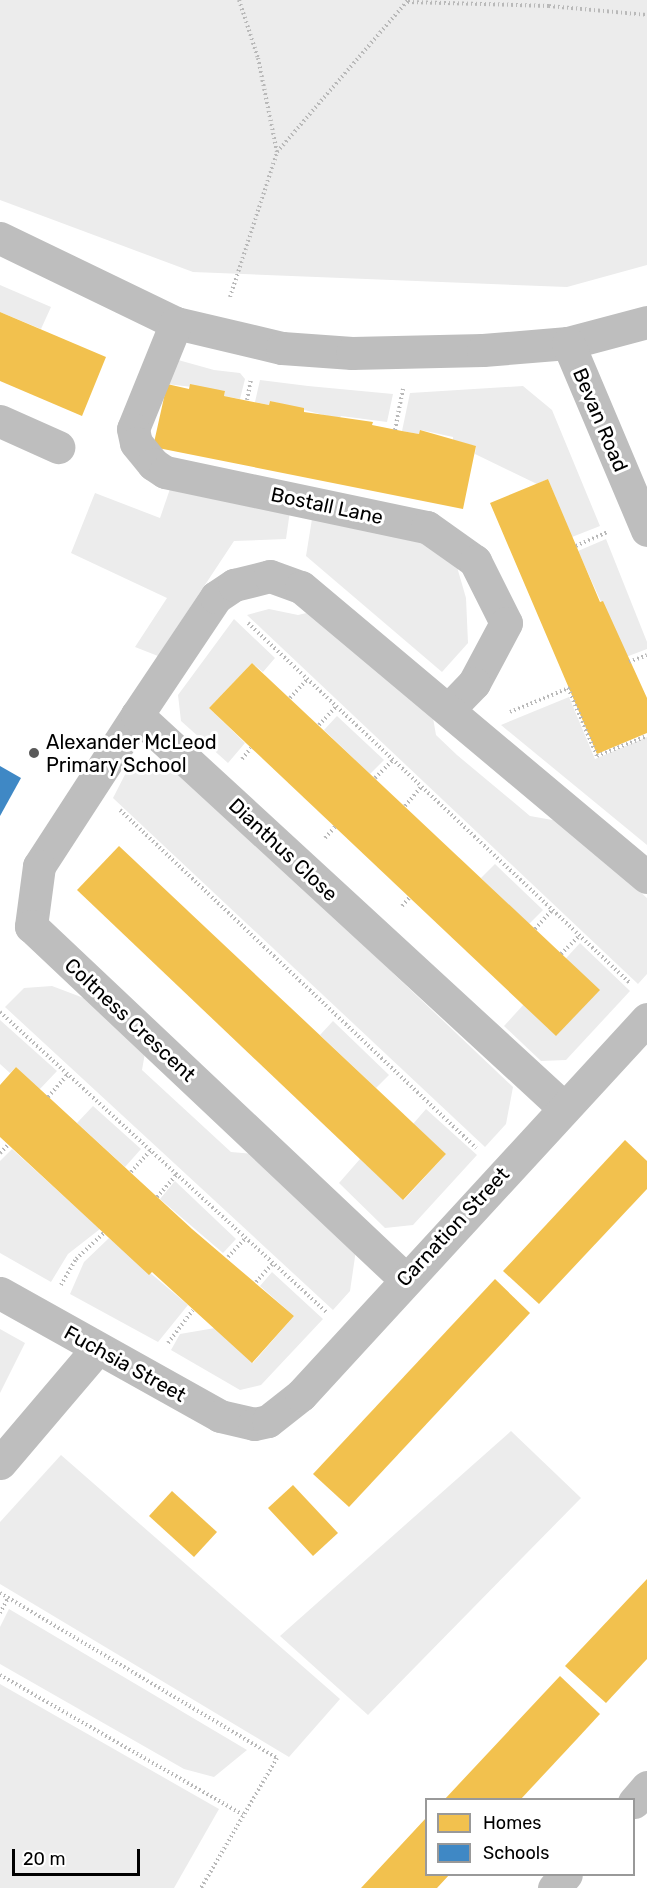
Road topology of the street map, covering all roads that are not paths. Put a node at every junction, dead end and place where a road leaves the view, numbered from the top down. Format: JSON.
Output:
{"nodes":[{"id":1,"x":0,"y":238,"type":"edge"},
{"id":2,"x":647,"y":322,"type":"edge"},
{"id":3,"x":176,"y":323,"type":"junction"},
{"id":4,"x":568,"y":343,"type":"junction"},
{"id":5,"x":0,"y":421,"type":"edge"},
{"id":6,"x":58,"y":447,"type":"dead end"},
{"id":7,"x":647,"y":530,"type":"edge"},
{"id":8,"x":137,"y":715,"type":"junction"},
{"id":9,"x":459,"y":718,"type":"junction"},
{"id":10,"x":647,"y":877,"type":"edge"},
{"id":11,"x":643,"y":1005,"type":"edge"},
{"id":12,"x":563,"y":1107,"type":"junction"},
{"id":13,"x":405,"y":1279,"type":"junction"},
{"id":14,"x":0,"y":1293,"type":"edge"},
{"id":15,"x":97,"y":1349,"type":"junction"},
{"id":16,"x":254,"y":1424,"type":"joint"},
{"id":17,"x":0,"y":1463,"type":"edge"},
{"id":18,"x":647,"y":1787,"type":"edge"},
{"id":19,"x":635,"y":1800,"type":"edge"},
{"id":20,"x":565,"y":1876,"type":"edge"},
{"id":21,"x":554,"y":1888,"type":"edge"}],
"edges":[{"from":1,"to":3,"type":"street"},
{"from":2,"to":4,"type":"street"},
{"from":3,"to":4,"type":"street"},
{"from":3,"to":9,"type":"street","name":"Bostall Lane"},
{"from":4,"to":7,"type":"street","name":"Bevan Road"},
{"from":5,"to":6,"type":"street"},
{"from":8,"to":9,"type":"street"},
{"from":8,"to":12,"type":"street","name":"Dianthus Close"},
{"from":8,"to":13,"type":"street","name":"Coltness Crescent"},
{"from":9,"to":10,"type":"street"},
{"from":11,"to":12,"type":"street","name":"Carnation Street"},
{"from":12,"to":13,"type":"street","name":"Carnation Street"},
{"from":13,"to":16,"type":"street","name":"Carnation Street"},
{"from":14,"to":15,"type":"street","name":"Fuchsia Street"},
{"from":15,"to":16,"type":"street","name":"Fuchsia Street"},
{"from":15,"to":17,"type":"street"},
{"from":18,"to":19,"type":"street"},
{"from":20,"to":21,"type":"street"}]}
